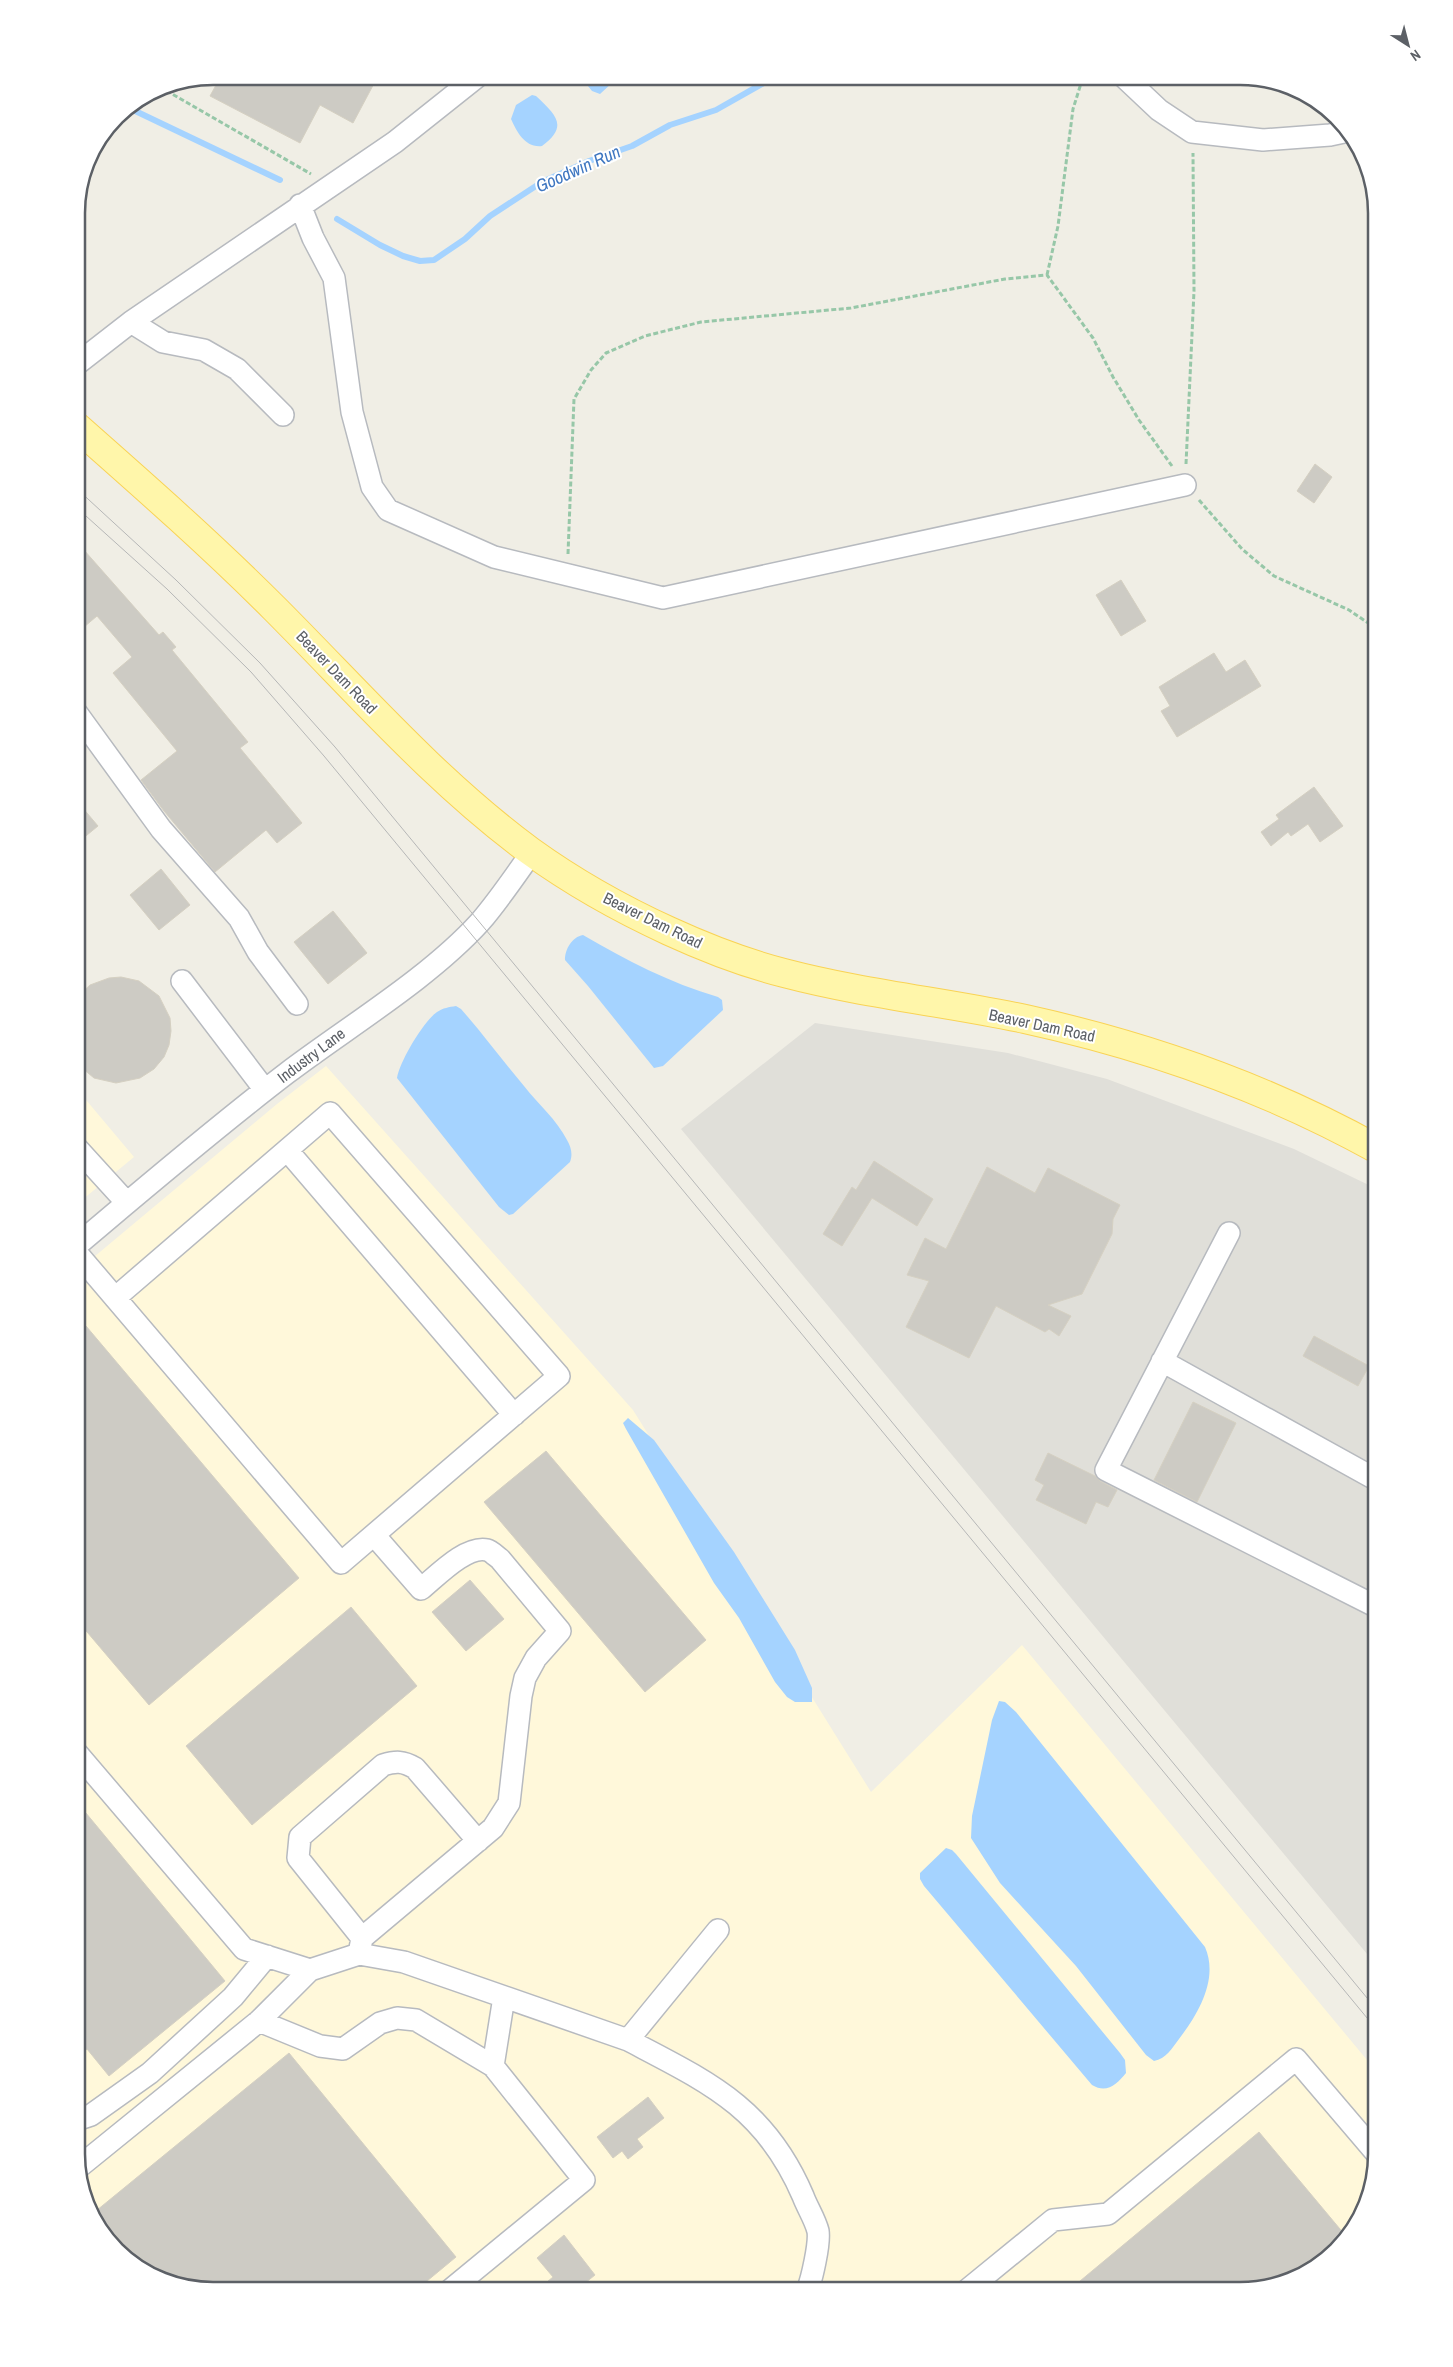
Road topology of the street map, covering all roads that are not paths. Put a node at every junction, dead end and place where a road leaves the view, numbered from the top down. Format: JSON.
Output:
{"nodes":[{"id":1,"x":467,"y":85,"type":"edge"},
{"id":2,"x":1133,"y":85,"type":"edge"},
{"id":3,"x":1339,"y":133,"type":"edge"},
{"id":4,"x":300,"y":205,"type":"junction"},
{"id":5,"x":131,"y":322,"type":"junction"},
{"id":6,"x":85,"y":357,"type":"edge"},
{"id":7,"x":283,"y":415,"type":"dead end"},
{"id":8,"x":85,"y":434,"type":"edge"},
{"id":9,"x":1185,"y":484,"type":"road end"},
{"id":10,"x":85,"y":724,"type":"edge"},
{"id":11,"x":532,"y":852,"type":"junction"},
{"id":12,"x":182,"y":981,"type":"dead end"},
{"id":13,"x":297,"y":1004,"type":"dead end"},
{"id":14,"x":265,"y":1090,"type":"junction"},
{"id":15,"x":1368,"y":1145,"type":"edge"},
{"id":16,"x":287,"y":1150,"type":"junction"},
{"id":17,"x":85,"y":1157,"type":"edge"},
{"id":18,"x":126,"y":1203,"type":"junction"},
{"id":19,"x":1229,"y":1233,"type":"dead end"},
{"id":20,"x":85,"y":1238,"type":"edge"},
{"id":21,"x":85,"y":1263,"type":"edge"},
{"id":22,"x":115,"y":1298,"type":"junction"},
{"id":23,"x":1162,"y":1361,"type":"junction"},
{"id":24,"x":514,"y":1415,"type":"junction"},
{"id":25,"x":1368,"y":1475,"type":"edge"},
{"id":26,"x":374,"y":1535,"type":"junction"},
{"id":27,"x":1368,"y":1602,"type":"edge"},
{"id":28,"x":85,"y":1762,"type":"edge"},
{"id":29,"x":478,"y":1841,"type":"junction"},
{"id":30,"x":718,"y":1930,"type":"dead end"},
{"id":31,"x":361,"y":1946,"type":"junction"},
{"id":32,"x":267,"y":1956,"type":"junction"},
{"id":33,"x":310,"y":1970,"type":"junction"},
{"id":34,"x":504,"y":1997,"type":"junction"},
{"id":35,"x":259,"y":2021,"type":"junction"},
{"id":36,"x":628,"y":2040,"type":"junction"},
{"id":37,"x":493,"y":2066,"type":"junction"},
{"id":38,"x":85,"y":2117,"type":"edge"},
{"id":39,"x":1368,"y":2143,"type":"edge"},
{"id":40,"x":85,"y":2162,"type":"edge"},
{"id":41,"x":459,"y":2282,"type":"edge"},
{"id":42,"x":811,"y":2282,"type":"edge"},
{"id":43,"x":977,"y":2282,"type":"edge"}],
"edges":[{"from":1,"to":4,"type":"street"},
{"from":2,"to":3,"type":"street"},
{"from":4,"to":5,"type":"street"},
{"from":4,"to":9,"type":"street"},
{"from":5,"to":6,"type":"street"},
{"from":5,"to":7,"type":"street"},
{"from":8,"to":11,"type":"main road","name":"Beaver Dam Road"},
{"from":10,"to":13,"type":"street"},
{"from":11,"to":14,"type":"street","name":"Industry Lane"},
{"from":11,"to":15,"type":"main road","name":"Beaver Dam Road"},
{"from":12,"to":14,"type":"street"},
{"from":14,"to":18,"type":"street","name":"Industry Lane"},
{"from":16,"to":22,"type":"street"},
{"from":16,"to":24,"type":"street"},
{"from":16,"to":24,"type":"street"},
{"from":17,"to":18,"type":"street"},
{"from":18,"to":20,"type":"street","name":"Industry Lane"},
{"from":19,"to":23,"type":"street"},
{"from":21,"to":22,"type":"street"},
{"from":22,"to":26,"type":"street"},
{"from":23,"to":25,"type":"street"},
{"from":23,"to":27,"type":"street"},
{"from":24,"to":26,"type":"street"},
{"from":26,"to":29,"type":"street"},
{"from":28,"to":32,"type":"street"},
{"from":29,"to":31,"type":"street"},
{"from":29,"to":31,"type":"street"},
{"from":30,"to":36,"type":"street"},
{"from":31,"to":33,"type":"street"},
{"from":31,"to":34,"type":"street"},
{"from":32,"to":33,"type":"street"},
{"from":32,"to":38,"type":"street"},
{"from":33,"to":35,"type":"street"},
{"from":34,"to":36,"type":"street"},
{"from":34,"to":37,"type":"street"},
{"from":35,"to":37,"type":"street"},
{"from":35,"to":40,"type":"street"},
{"from":36,"to":42,"type":"street"},
{"from":37,"to":41,"type":"street"},
{"from":39,"to":43,"type":"street"}]}
